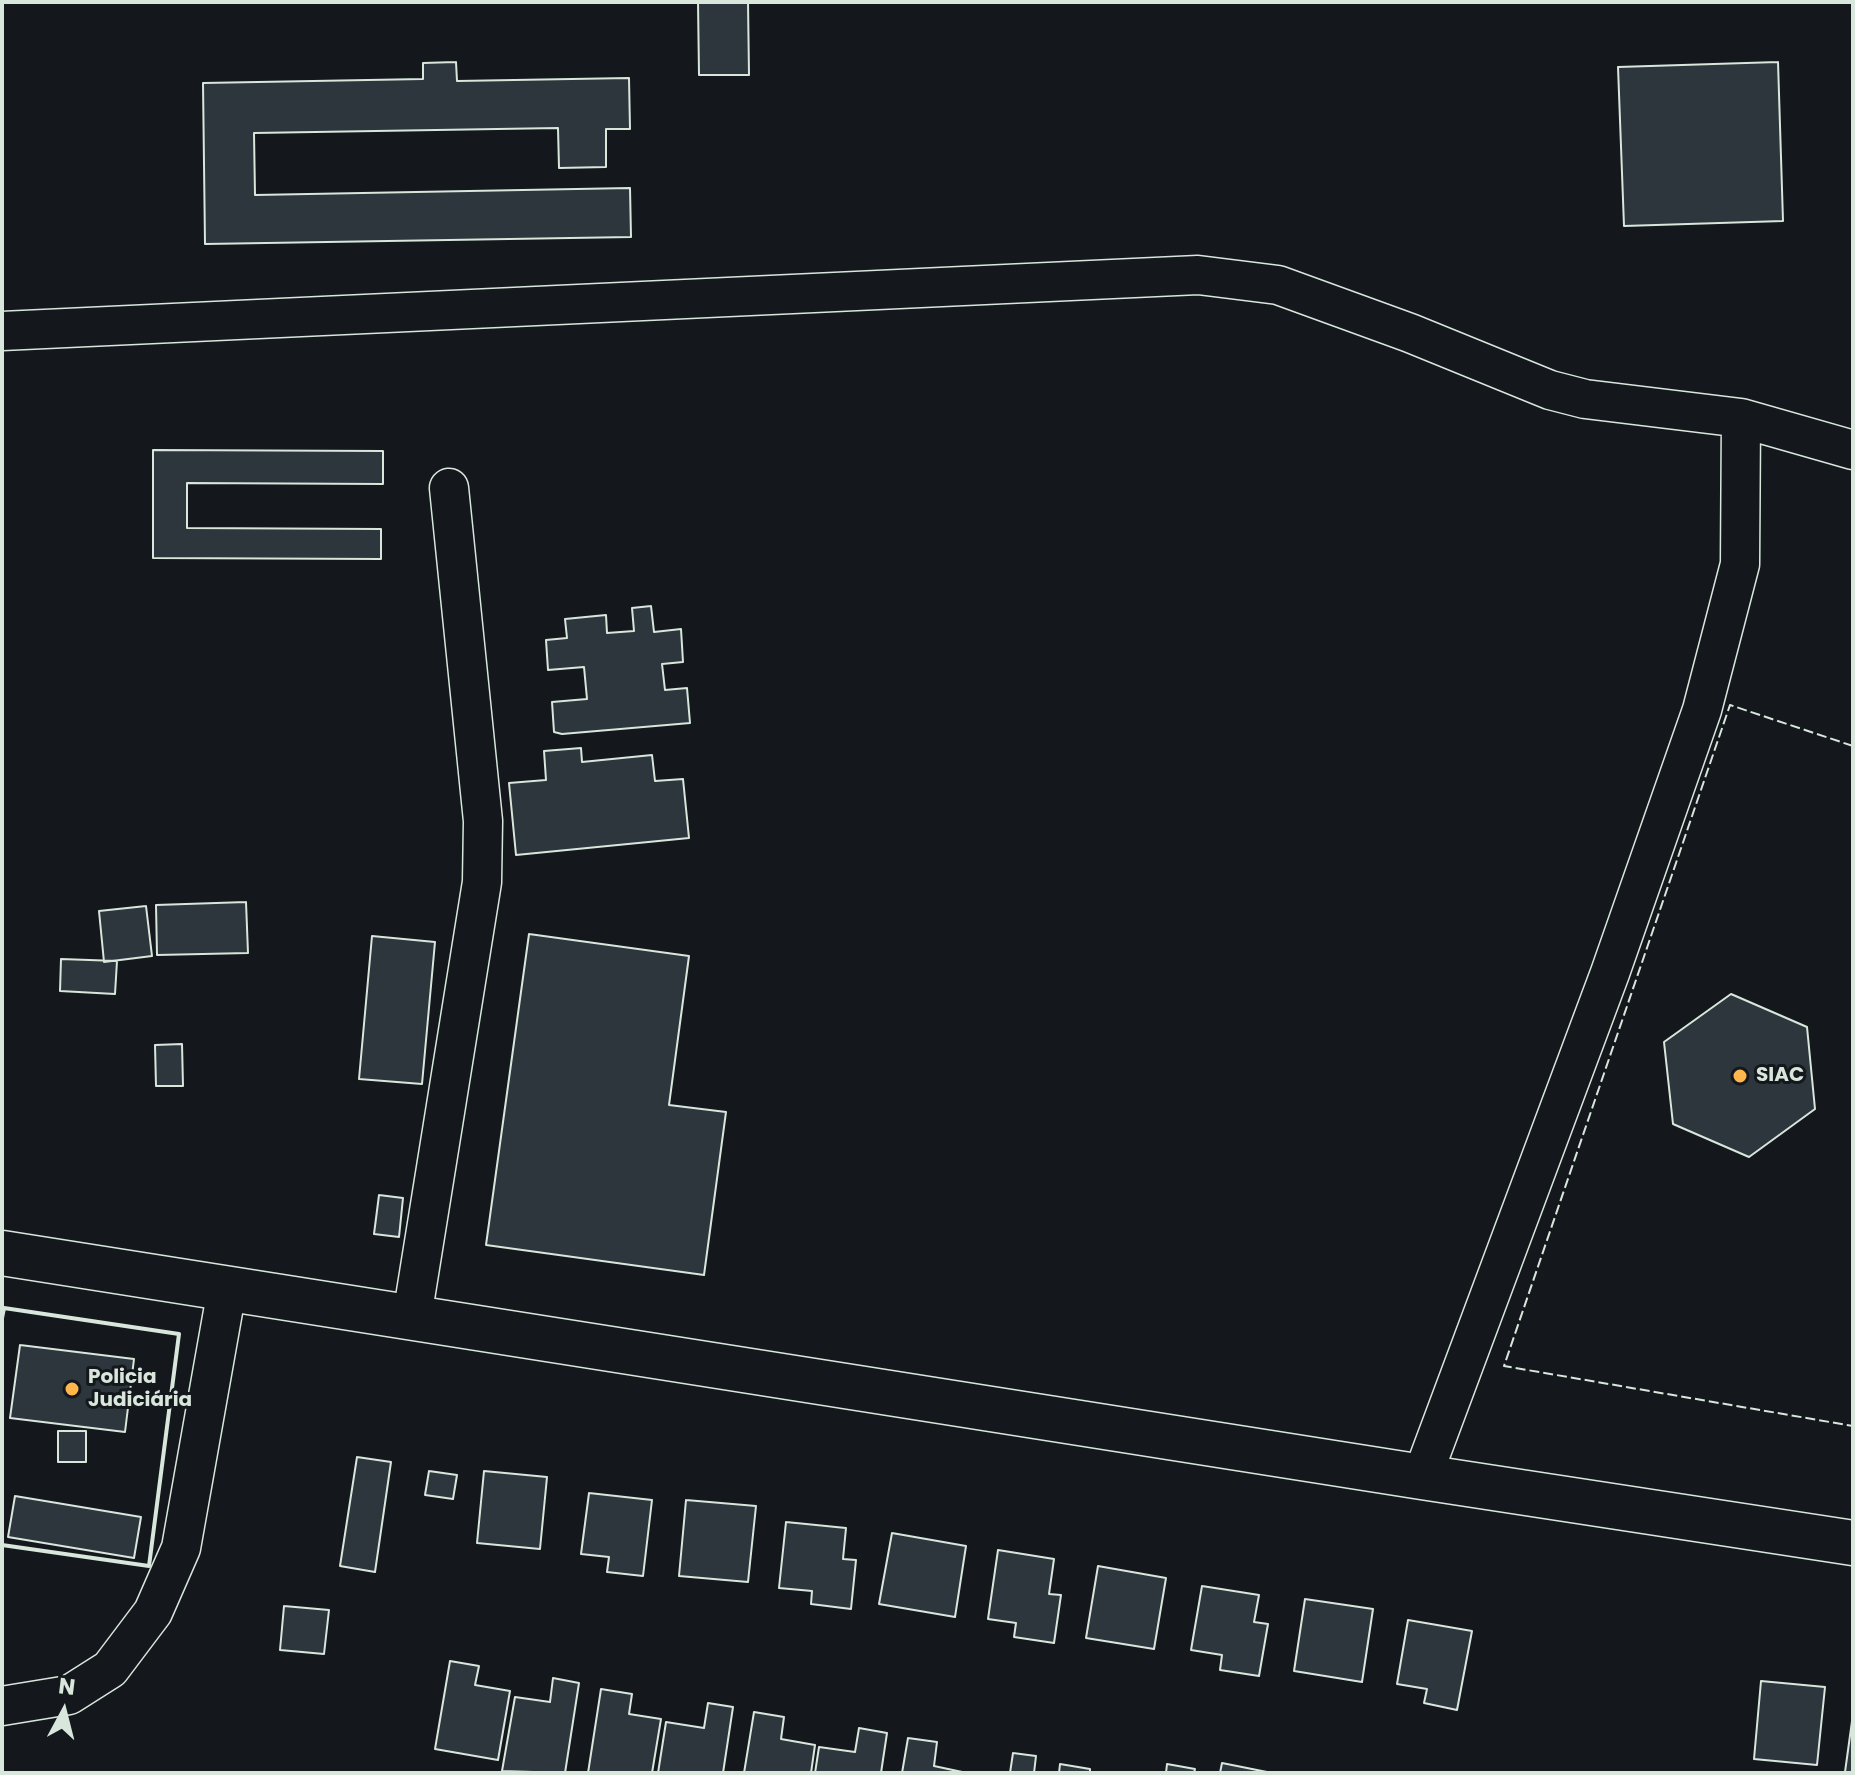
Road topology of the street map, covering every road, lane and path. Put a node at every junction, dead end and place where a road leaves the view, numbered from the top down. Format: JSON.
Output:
{"nodes":[{"id":1,"x":2,"y":331,"type":"edge"},
{"id":2,"x":1741,"y":418,"type":"junction"},
{"id":3,"x":1853,"y":450,"type":"edge"},
{"id":4,"x":449,"y":488,"type":"dead end"},
{"id":5,"x":2,"y":1253,"type":"edge"},
{"id":6,"x":227,"y":1289,"type":"junction"},
{"id":7,"x":412,"y":1317,"type":"junction"},
{"id":8,"x":1422,"y":1477,"type":"junction"},
{"id":9,"x":1853,"y":1543,"type":"edge"},
{"id":10,"x":2,"y":1706,"type":"edge"}],
"edges":[{"from":1,"to":2,"type":"street"},
{"from":2,"to":3,"type":"street"},
{"from":2,"to":8,"type":"street"},
{"from":4,"to":7,"type":"street"},
{"from":5,"to":6,"type":"main road"},
{"from":6,"to":7,"type":"main road"},
{"from":6,"to":10,"type":"street"},
{"from":7,"to":8,"type":"main road"},
{"from":8,"to":9,"type":"main road"}]}
